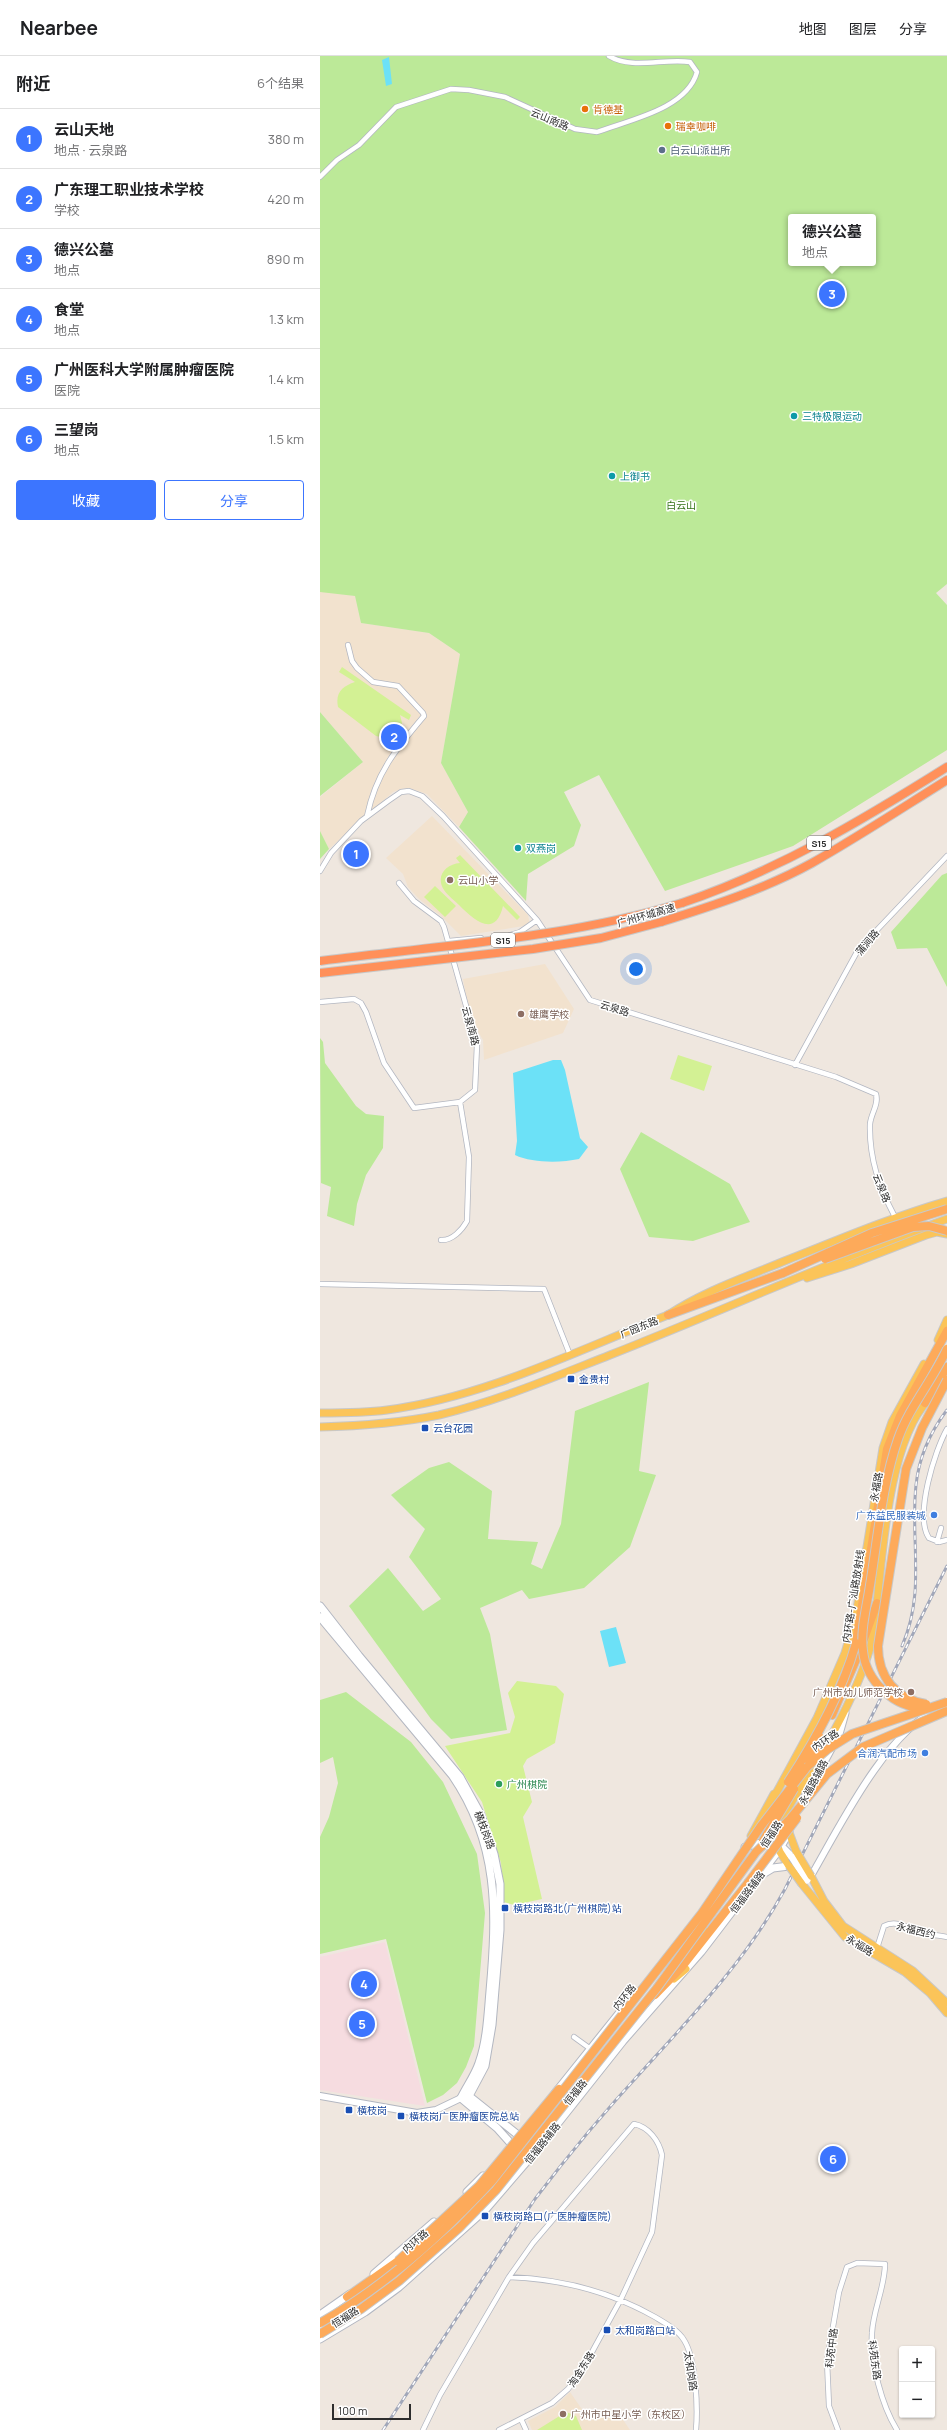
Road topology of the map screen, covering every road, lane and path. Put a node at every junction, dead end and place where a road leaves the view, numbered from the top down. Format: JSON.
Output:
{"nodes":[{"id":1,"x":609,"y":56,"type":"edge"},
{"id":2,"x":320,"y":177,"type":"edge"},
{"id":3,"x":348,"y":645,"type":"dead end"},
{"id":4,"x":947,"y":767,"type":"edge"},
{"id":5,"x":947,"y":780,"type":"edge"},
{"id":6,"x":367,"y":816,"type":"junction"},
{"id":7,"x":947,"y":856,"type":"edge"},
{"id":8,"x":320,"y":871,"type":"edge"},
{"id":9,"x":399,"y":883,"type":"dead end"},
{"id":10,"x":537,"y":920,"type":"junction"},
{"id":11,"x":449,"y":941,"type":"junction"},
{"id":12,"x":320,"y":961,"type":"edge"},
{"id":13,"x":320,"y":973,"type":"edge"},
{"id":14,"x":320,"y":1002,"type":"edge"},
{"id":15,"x":795,"y":1065,"type":"junction"},
{"id":16,"x":460,"y":1102,"type":"junction"},
{"id":17,"x":947,"y":1201,"type":"edge"},
{"id":18,"x":947,"y":1210,"type":"edge"},
{"id":19,"x":902,"y":1215,"type":"junction"},
{"id":20,"x":932,"y":1216,"type":"junction"},
{"id":21,"x":895,"y":1217,"type":"junction"},
{"id":22,"x":947,"y":1219,"type":"edge"},
{"id":23,"x":947,"y":1227,"type":"edge"},
{"id":24,"x":947,"y":1231,"type":"edge"},
{"id":25,"x":926,"y":1235,"type":"junction"},
{"id":26,"x":947,"y":1235,"type":"edge"},
{"id":27,"x":441,"y":1240,"type":"dead end"},
{"id":28,"x":828,"y":1244,"type":"junction"},
{"id":29,"x":783,"y":1273,"type":"junction"},
{"id":30,"x":320,"y":1284,"type":"edge"},
{"id":31,"x":784,"y":1284,"type":"junction"},
{"id":32,"x":668,"y":1315,"type":"junction"},
{"id":33,"x":947,"y":1320,"type":"edge"},
{"id":34,"x":947,"y":1331,"type":"edge"},
{"id":35,"x":947,"y":1349,"type":"edge"},
{"id":36,"x":570,"y":1355,"type":"junction"},
{"id":37,"x":947,"y":1367,"type":"edge"},
{"id":38,"x":947,"y":1380,"type":"edge"},
{"id":39,"x":926,"y":1403,"type":"junction"},
{"id":40,"x":320,"y":1413,"type":"edge"},
{"id":41,"x":320,"y":1427,"type":"edge"},
{"id":42,"x":947,"y":1429,"type":"edge"},
{"id":43,"x":941,"y":1528,"type":"dead end"},
{"id":44,"x":947,"y":1540,"type":"edge"},
{"id":45,"x":937,"y":1542,"type":"junction"},
{"id":46,"x":877,"y":1603,"type":"junction"},
{"id":47,"x":320,"y":1606,"type":"edge"},
{"id":48,"x":320,"y":1616,"type":"edge"},
{"id":49,"x":947,"y":1704,"type":"edge"},
{"id":50,"x":846,"y":1708,"type":"junction"},
{"id":51,"x":947,"y":1711,"type":"edge"},
{"id":52,"x":827,"y":1774,"type":"junction"},
{"id":53,"x":774,"y":1794,"type":"junction"},
{"id":54,"x":787,"y":1809,"type":"junction"},
{"id":55,"x":772,"y":1832,"type":"junction"},
{"id":56,"x":788,"y":1834,"type":"junction"},
{"id":57,"x":766,"y":1841,"type":"junction"},
{"id":58,"x":775,"y":1842,"type":"junction"},
{"id":59,"x":780,"y":1848,"type":"junction"},
{"id":60,"x":744,"y":1850,"type":"junction"},
{"id":61,"x":756,"y":1852,"type":"junction"},
{"id":62,"x":794,"y":1854,"type":"junction"},
{"id":63,"x":789,"y":1866,"type":"junction"},
{"id":64,"x":757,"y":1880,"type":"junction"},
{"id":65,"x":807,"y":1880,"type":"junction"},
{"id":66,"x":947,"y":1936,"type":"edge"},
{"id":67,"x":877,"y":1948,"type":"junction"},
{"id":68,"x":662,"y":1962,"type":"junction"},
{"id":69,"x":686,"y":1969,"type":"junction"},
{"id":70,"x":637,"y":1996,"type":"junction"},
{"id":71,"x":648,"y":2002,"type":"junction"},
{"id":72,"x":947,"y":2003,"type":"edge"},
{"id":73,"x":623,"y":2014,"type":"junction"},
{"id":74,"x":947,"y":2014,"type":"edge"},
{"id":75,"x":574,"y":2037,"type":"dead end"},
{"id":76,"x":592,"y":2051,"type":"junction"},
{"id":77,"x":320,"y":2096,"type":"edge"},
{"id":78,"x":465,"y":2097,"type":"junction"},
{"id":79,"x":520,"y":2137,"type":"junction"},
{"id":80,"x":513,"y":2146,"type":"junction"},
{"id":81,"x":530,"y":2148,"type":"junction"},
{"id":82,"x":518,"y":2152,"type":"junction"},
{"id":83,"x":847,"y":2267,"type":"joint"},
{"id":84,"x":509,"y":2277,"type":"junction"},
{"id":85,"x":347,"y":2297,"type":"junction"},
{"id":86,"x":622,"y":2299,"type":"junction"},
{"id":87,"x":339,"y":2313,"type":"junction"},
{"id":88,"x":320,"y":2315,"type":"edge"},
{"id":89,"x":320,"y":2324,"type":"edge"},
{"id":90,"x":320,"y":2333,"type":"edge"},
{"id":91,"x":320,"y":2339,"type":"edge"},
{"id":92,"x":521,"y":2419,"type":"junction"},
{"id":93,"x":423,"y":2430,"type":"edge"},
{"id":94,"x":499,"y":2430,"type":"edge"},
{"id":95,"x":526,"y":2430,"type":"edge"},
{"id":96,"x":696,"y":2430,"type":"edge"},
{"id":97,"x":838,"y":2430,"type":"edge"},
{"id":98,"x":897,"y":2430,"type":"edge"}],
"edges":[{"from":1,"to":2,"type":"street","name":"云山南路"},
{"from":3,"to":6,"type":"street"},
{"from":4,"to":12,"type":"highway","name":"广州环城高速","number":"S15","bridge":true},
{"from":5,"to":13,"type":"highway","name":"广州环城高速","number":"S15","bridge":true},
{"from":6,"to":8,"type":"street","name":"云泉路"},
{"from":6,"to":10,"type":"street","name":"云泉路"},
{"from":7,"to":15,"type":"street","name":"蒲涧路"},
{"from":9,"to":11,"type":"street","name":"云泉南路"},
{"from":10,"to":11,"type":"street"},
{"from":10,"to":15,"type":"street","name":"云泉路"},
{"from":11,"to":16,"type":"street","name":"云泉南路"},
{"from":14,"to":16,"type":"street"},
{"from":15,"to":21,"type":"street","name":"云泉路"},
{"from":16,"to":27,"type":"street"},
{"from":17,"to":19,"type":"main road","name":"广园东路"},
{"from":18,"to":20,"type":"main road"},
{"from":18,"to":29,"type":"highway","bridge":true},
{"from":19,"to":20,"type":"main road"},
{"from":19,"to":21,"type":"main road","name":"广园东路"},
{"from":20,"to":28,"type":"main road"},
{"from":21,"to":28,"type":"main road","name":"广园东路"},
{"from":22,"to":31,"type":"main road","name":"广园东路"},
{"from":23,"to":25,"type":"main road"},
{"from":24,"to":29,"type":"highway","bridge":true},
{"from":25,"to":26,"type":"main road"},
{"from":25,"to":31,"type":"main road"},
{"from":28,"to":32,"type":"main road","name":"广园东路"},
{"from":29,"to":32,"type":"highway"},
{"from":30,"to":36,"type":"street"},
{"from":31,"to":41,"type":"main road","name":"广园东路"},
{"from":32,"to":36,"type":"main road","name":"广园东路"},
{"from":33,"to":53,"type":"main road","name":"永福路"},
{"from":34,"to":60,"type":"highway","name":"内环路-广汕路放射线","bridge":true},
{"from":35,"to":49,"type":"highway","bridge":true},
{"from":36,"to":40,"type":"main road","name":"广园东路"},
{"from":37,"to":39,"type":"highway"},
{"from":38,"to":39,"type":"main road","name":"永福路"},
{"from":38,"to":49,"type":"highway","bridge":true},
{"from":39,"to":46,"type":"main road","name":"永福路"},
{"from":42,"to":45,"type":"street"},
{"from":43,"to":45,"type":"street"},
{"from":44,"to":45,"type":"street"},
{"from":46,"to":50,"type":"main road","name":"永福路"},
{"from":46,"to":61,"type":"highway","bridge":true},
{"from":47,"to":78,"type":"main road","name":"横枝岗路"},
{"from":48,"to":78,"type":"main road","name":"横枝岗路"},
{"from":49,"to":60,"type":"highway","name":"内环路","bridge":true},
{"from":49,"to":65,"type":"street"},
{"from":50,"to":54,"type":"main road","name":"永福路"},
{"from":50,"to":56,"type":"main road","name":"永福路辅路"},
{"from":51,"to":52,"type":"highway","name":"内环路","bridge":true},
{"from":52,"to":61,"type":"highway","name":"内环路","bridge":true},
{"from":52,"to":71,"type":"highway","bridge":true},
{"from":53,"to":55,"type":"main road","name":"永福路"},
{"from":53,"to":60,"type":"main road","name":"恒福路"},
{"from":54,"to":55,"type":"main road","name":"恒福路"},
{"from":54,"to":56,"type":"main road"},
{"from":55,"to":57,"type":"main road","name":"恒福路"},
{"from":55,"to":58,"type":"main road","name":"永福路"},
{"from":56,"to":59,"type":"main road","name":"恒福路辅路"},
{"from":56,"to":62,"type":"main road"},
{"from":57,"to":58,"type":"main road"},
{"from":57,"to":60,"type":"main road"},
{"from":57,"to":71,"type":"main road","name":"恒福路"},
{"from":58,"to":59,"type":"main road","name":"永福路"},
{"from":59,"to":62,"type":"main road","name":"永福路"},
{"from":59,"to":63,"type":"main road","name":"永福路"},
{"from":59,"to":64,"type":"main road","name":"恒福路辅路"},
{"from":60,"to":68,"type":"main road","name":"恒福路"},
{"from":60,"to":73,"type":"highway","name":"内环路","bridge":true},
{"from":61,"to":90,"type":"highway","name":"内环路","bridge":true},
{"from":62,"to":65,"type":"main road","bridge":true},
{"from":63,"to":64,"type":"main road"},
{"from":63,"to":65,"type":"main road","name":"永福路","bridge":true},
{"from":64,"to":69,"type":"main road","name":"恒福路辅路"},
{"from":65,"to":67,"type":"main road","name":"永福路"},
{"from":65,"to":74,"type":"main road","name":"永福路"},
{"from":66,"to":67,"type":"street","name":"永福西约"},
{"from":67,"to":72,"type":"main road","name":"永福路"},
{"from":68,"to":70,"type":"main road","name":"恒福路"},
{"from":68,"to":76,"type":"main road","name":"恒福路辅路"},
{"from":69,"to":71,"type":"main road"},
{"from":69,"to":81,"type":"main road","name":"恒福路辅路"},
{"from":70,"to":71,"type":"street"},
{"from":70,"to":76,"type":"main road","name":"恒福路"},
{"from":71,"to":81,"type":"main road","name":"恒福路"},
{"from":73,"to":85,"type":"highway","bridge":true},
{"from":73,"to":89,"type":"highway","name":"内环路","bridge":true},
{"from":75,"to":76,"type":"street"},
{"from":76,"to":79,"type":"main road","name":"恒福路辅路"},
{"from":76,"to":81,"type":"main road","name":"恒福路"},
{"from":77,"to":78,"type":"street"},
{"from":78,"to":79,"type":"main road"},
{"from":78,"to":80,"type":"main road"},
{"from":79,"to":80,"type":"main road","name":"恒福路辅路"},
{"from":79,"to":81,"type":"main road"},
{"from":80,"to":82,"type":"main road"},
{"from":80,"to":85,"type":"main road","name":"恒福路辅路"},
{"from":81,"to":82,"type":"main road","name":"恒福路"},
{"from":81,"to":90,"type":"main road","name":"恒福路"},
{"from":81,"to":91,"type":"main road","name":"恒福路辅路"},
{"from":82,"to":87,"type":"main road","name":"恒福路"},
{"from":83,"to":97,"type":"street","name":"科苑中路"},
{"from":83,"to":98,"type":"street","name":"科苑东路"},
{"from":84,"to":86,"type":"street","name":"太和岗路"},
{"from":84,"to":86,"type":"street","name":"淘金东路"},
{"from":84,"to":93,"type":"street"},
{"from":85,"to":87,"type":"main road"},
{"from":85,"to":88,"type":"main road","name":"恒福路辅路"},
{"from":86,"to":92,"type":"street","name":"淘金东路"},
{"from":86,"to":96,"type":"street","name":"太和岗路"},
{"from":87,"to":89,"type":"main road","name":"恒福路"},
{"from":92,"to":94,"type":"street","name":"淘金东路"},
{"from":92,"to":95,"type":"street"}]}
